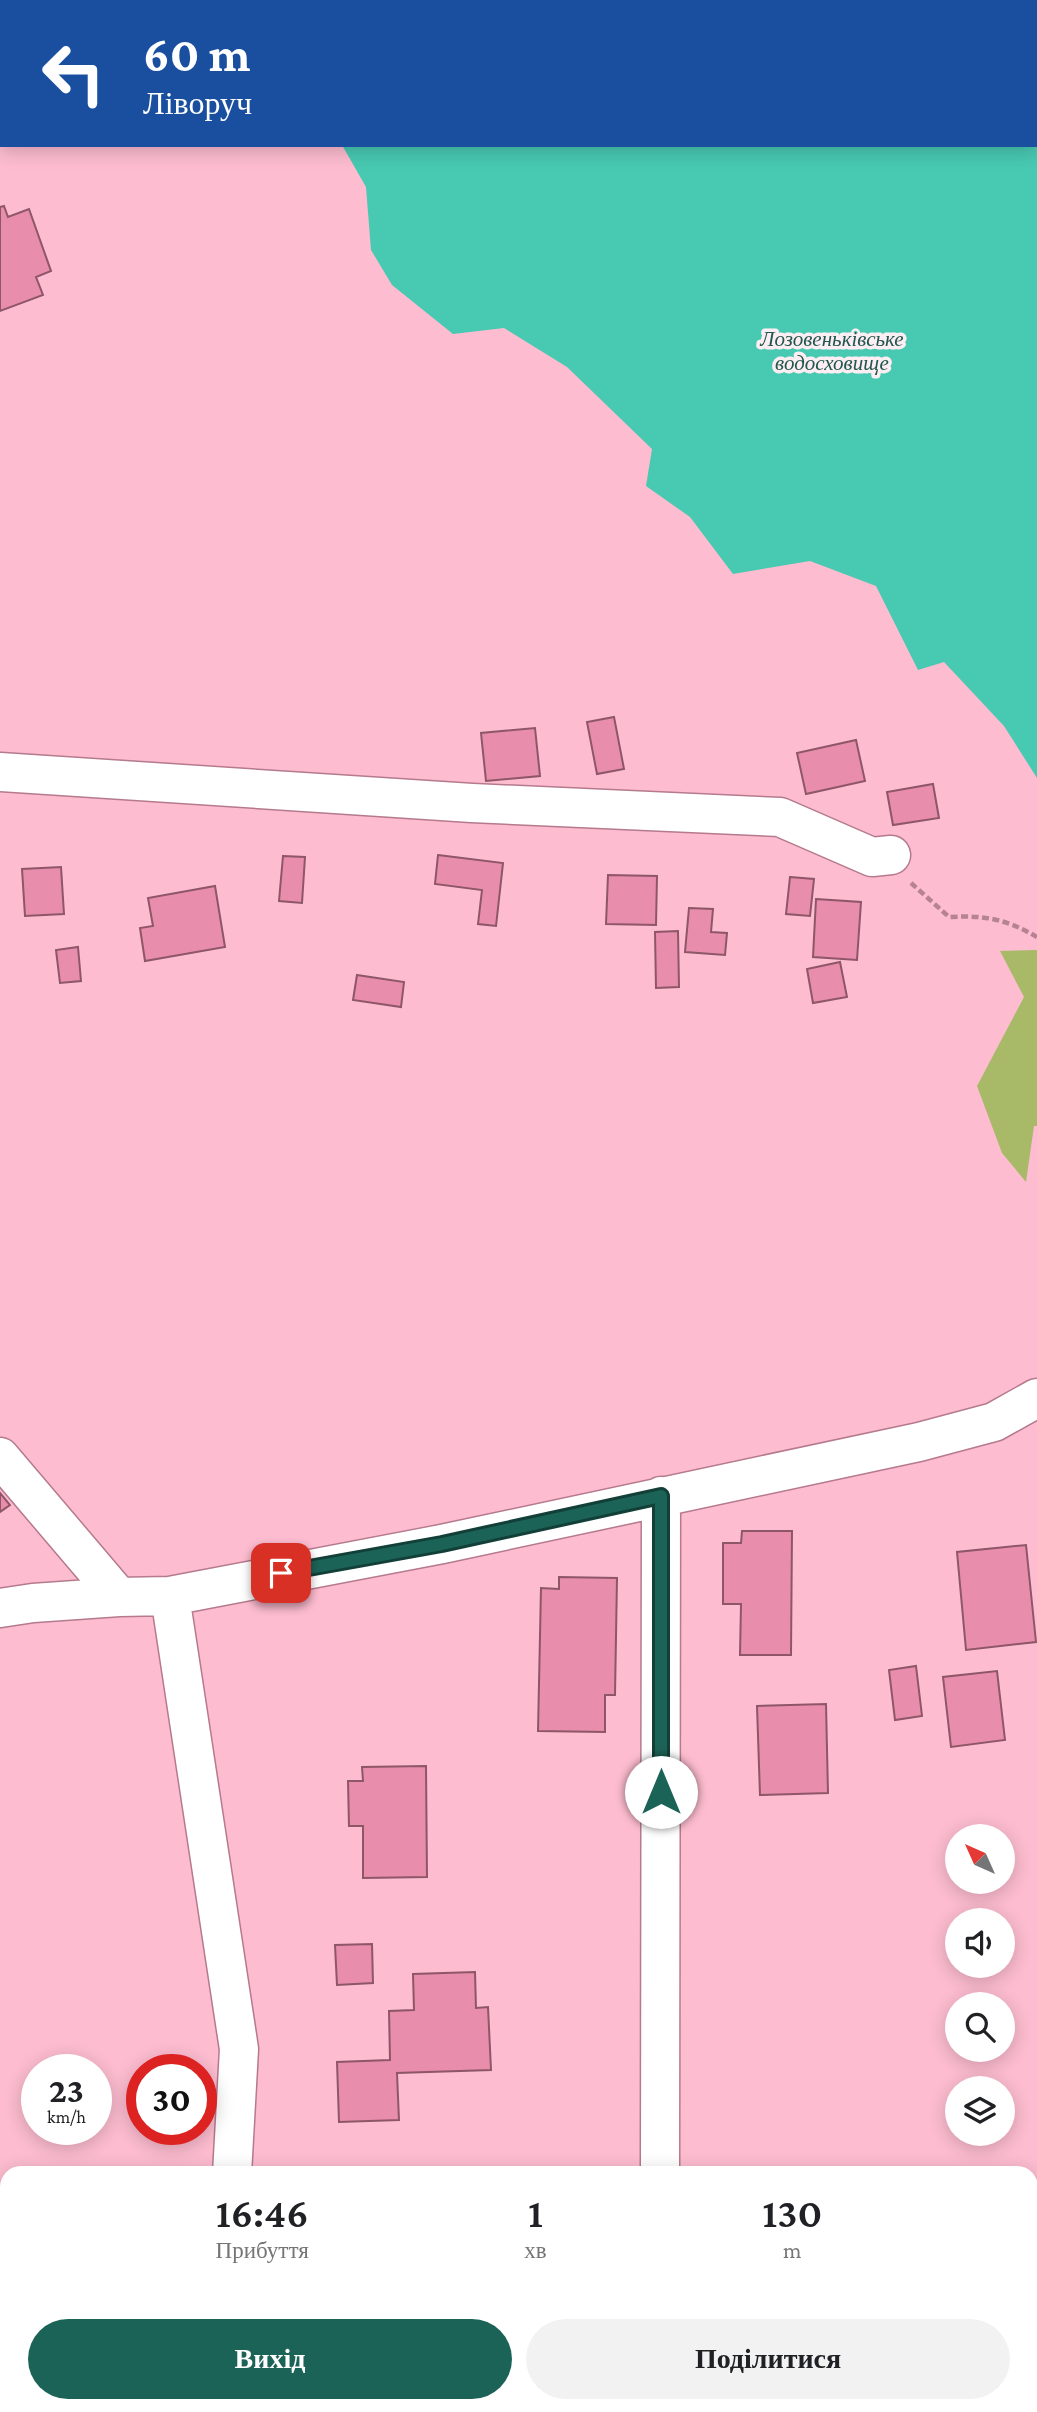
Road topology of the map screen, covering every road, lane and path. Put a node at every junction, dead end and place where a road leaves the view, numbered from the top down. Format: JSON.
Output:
{"nodes":[{"id":1,"x":0,"y":772,"type":"edge"},
{"id":2,"x":882,"y":856,"type":"joint"},
{"id":3,"x":1037,"y":937,"type":"edge"},
{"id":4,"x":1037,"y":1398,"type":"edge"},
{"id":5,"x":0,"y":1457,"type":"edge"},
{"id":6,"x":661,"y":1496,"type":"junction"},
{"id":7,"x":170,"y":1596,"type":"junction"},
{"id":8,"x":119,"y":1597,"type":"junction"},
{"id":9,"x":0,"y":1608,"type":"edge"},
{"id":10,"x":232,"y":2166,"type":"edge"},
{"id":11,"x":660,"y":2166,"type":"edge"}],
"edges":[{"from":1,"to":2,"type":"street"},
{"from":2,"to":3,"type":"path"},
{"from":4,"to":6,"type":"street"},
{"from":5,"to":8,"type":"street"},
{"from":6,"to":7,"type":"street"},
{"from":6,"to":11,"type":"street"},
{"from":7,"to":8,"type":"street"},
{"from":7,"to":10,"type":"street"},
{"from":8,"to":9,"type":"street"}]}
